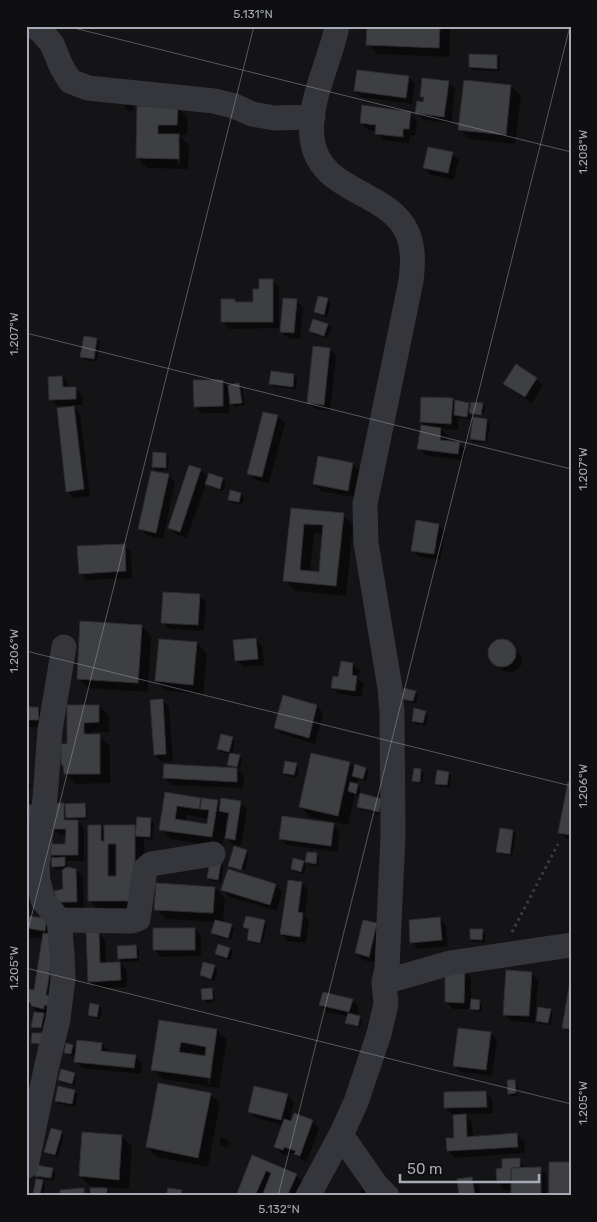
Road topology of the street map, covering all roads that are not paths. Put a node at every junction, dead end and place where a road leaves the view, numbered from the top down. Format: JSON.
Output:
{"nodes":[{"id":1,"x":33,"y":26,"type":"edge"},
{"id":2,"x":337,"y":26,"type":"edge"},
{"id":3,"x":313,"y":117,"type":"junction"},
{"id":4,"x":64,"y":647,"type":"dead end"},
{"id":5,"x":213,"y":854,"type":"dead end"},
{"id":6,"x":59,"y":920,"type":"junction"},
{"id":7,"x":571,"y":945,"type":"edge"},
{"id":8,"x":384,"y":982,"type":"junction"},
{"id":9,"x":36,"y":1067,"type":"edge"},
{"id":10,"x":341,"y":1135,"type":"junction"},
{"id":11,"x":26,"y":1166,"type":"edge"},
{"id":12,"x":308,"y":1196,"type":"edge"},
{"id":13,"x":387,"y":1196,"type":"edge"}],
"edges":[{"from":1,"to":3,"type":"street"},
{"from":2,"to":3,"type":"street"},
{"from":3,"to":8,"type":"street"},
{"from":4,"to":6,"type":"street"},
{"from":5,"to":6,"type":"street"},
{"from":6,"to":9,"type":"street"},
{"from":7,"to":8,"type":"street"},
{"from":8,"to":10,"type":"street"},
{"from":9,"to":11,"type":"street"},
{"from":10,"to":12,"type":"street"},
{"from":10,"to":13,"type":"street"}]}
